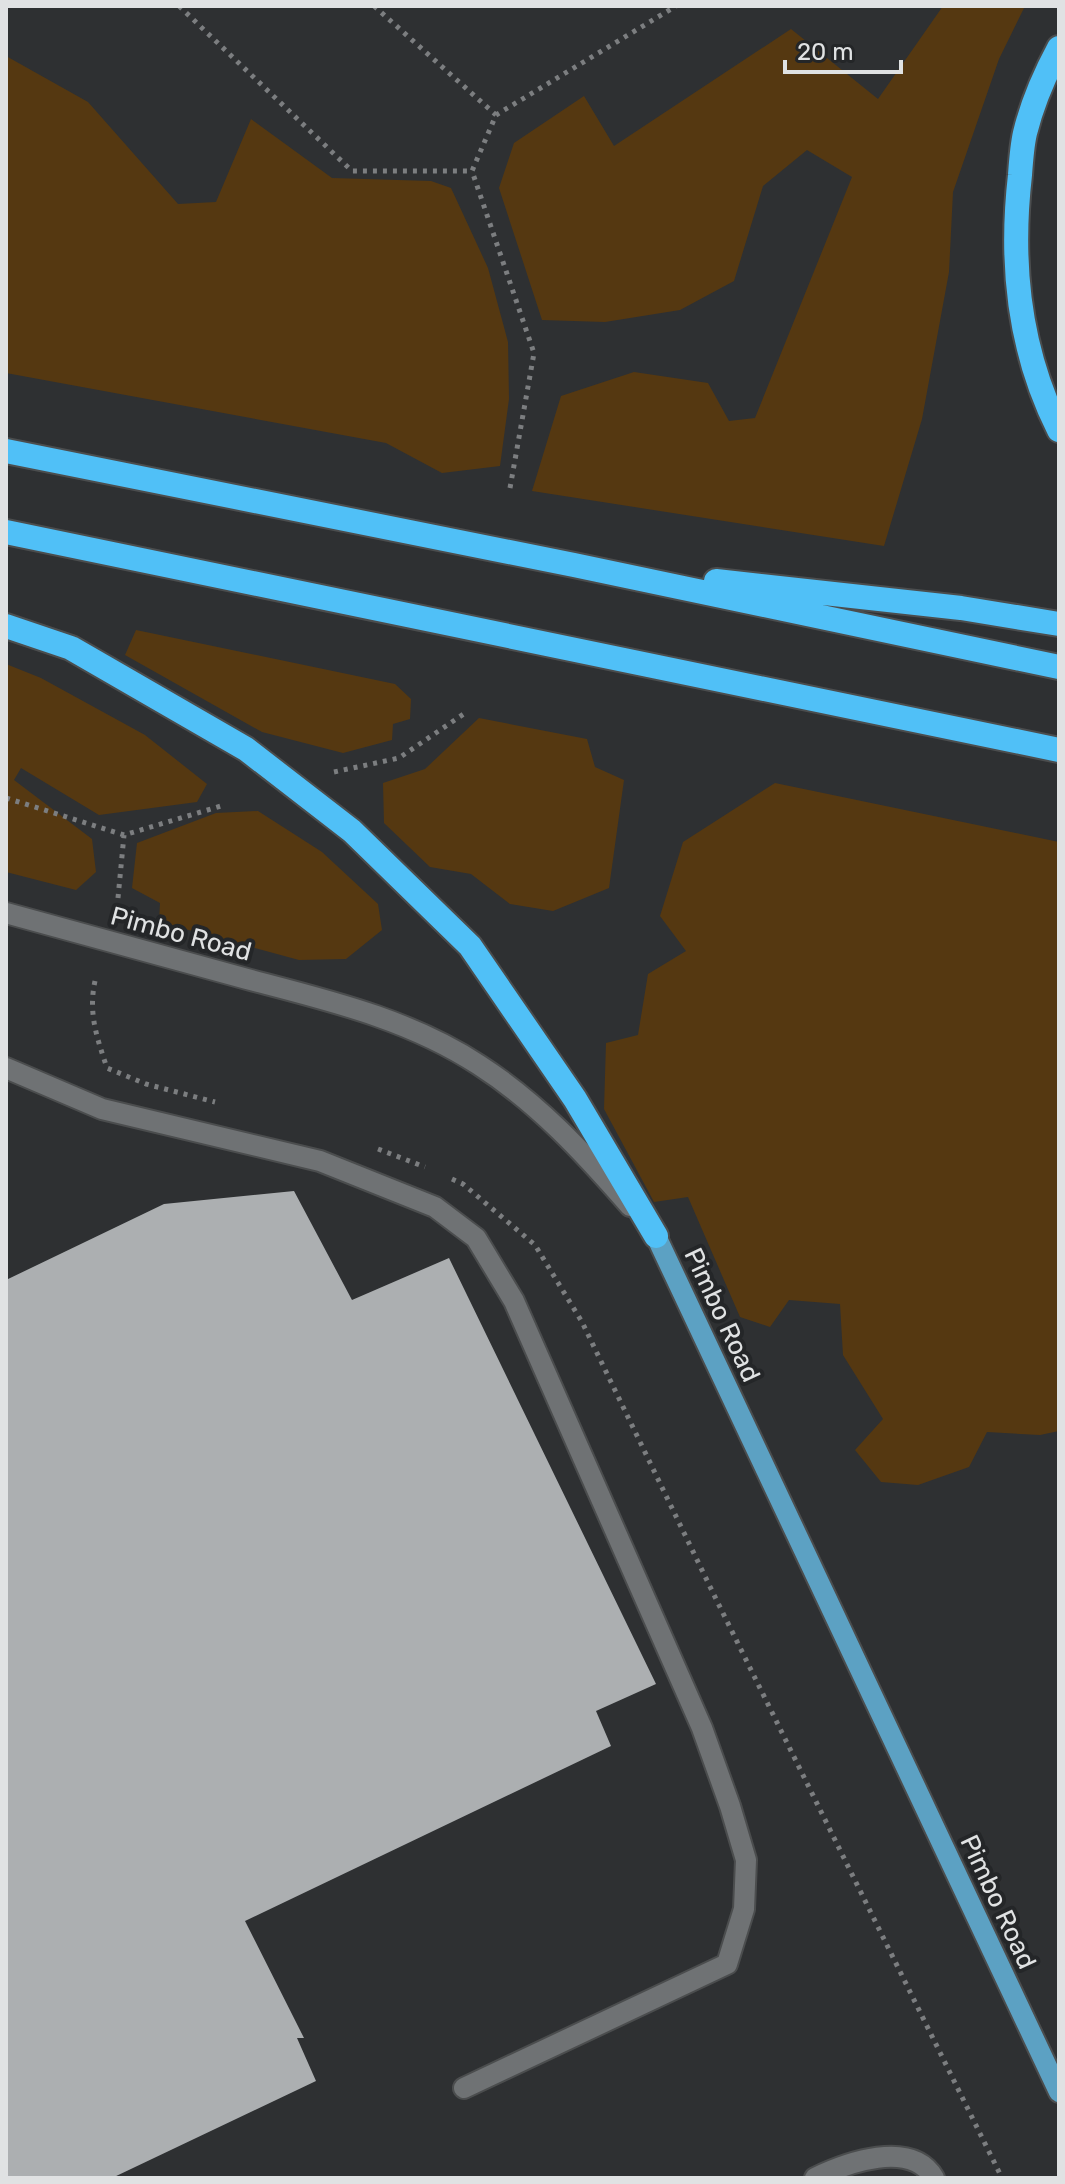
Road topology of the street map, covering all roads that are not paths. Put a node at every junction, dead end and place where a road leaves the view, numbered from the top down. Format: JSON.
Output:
{"nodes":[{"id":1,"x":1059,"y":48,"type":"edge"},
{"id":2,"x":1059,"y":430,"type":"edge"},
{"id":3,"x":6,"y":451,"type":"edge"},
{"id":4,"x":6,"y":532,"type":"edge"},
{"id":5,"x":574,"y":565,"type":"junction"},
{"id":6,"x":1059,"y":624,"type":"edge"},
{"id":7,"x":6,"y":626,"type":"edge"},
{"id":8,"x":1059,"y":667,"type":"edge"},
{"id":9,"x":1059,"y":750,"type":"edge"},
{"id":10,"x":6,"y":913,"type":"edge"},
{"id":11,"x":6,"y":1068,"type":"edge"},
{"id":12,"x":656,"y":1236,"type":"junction"},
{"id":13,"x":464,"y":2088,"type":"dead end"},
{"id":14,"x":1059,"y":2092,"type":"edge"},
{"id":15,"x":815,"y":2178,"type":"edge"},
{"id":16,"x":934,"y":2178,"type":"edge"}],
"edges":[{"from":1,"to":2,"type":"highway"},
{"from":3,"to":5,"type":"highway"},
{"from":4,"to":9,"type":"highway"},
{"from":5,"to":6,"type":"highway"},
{"from":5,"to":8,"type":"highway"},
{"from":7,"to":12,"type":"highway"},
{"from":10,"to":12,"type":"street","name":"Pimbo Road"},
{"from":11,"to":13,"type":"street"},
{"from":12,"to":14,"type":"main road","name":"Pimbo Road"},
{"from":15,"to":16,"type":"street"}]}
